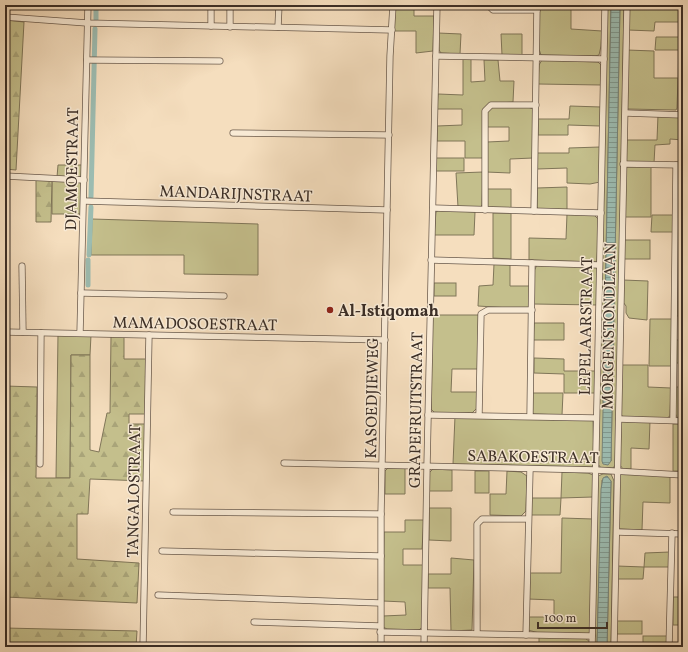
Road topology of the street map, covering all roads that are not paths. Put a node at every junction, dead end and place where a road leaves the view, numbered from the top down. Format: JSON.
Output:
{"nodes":[{"id":1,"x":88,"y":5,"type":"edge"},
{"id":2,"x":211,"y":5,"type":"edge"},
{"id":3,"x":230,"y":5,"type":"edge"},
{"id":4,"x":279,"y":5,"type":"edge"},
{"id":5,"x":393,"y":5,"type":"edge"},
{"id":6,"x":437,"y":5,"type":"edge"},
{"id":7,"x":488,"y":5,"type":"edge"},
{"id":8,"x":605,"y":5,"type":"edge"},
{"id":9,"x":627,"y":5,"type":"edge"},
{"id":10,"x":682,"y":5,"type":"edge"},
{"id":11,"x":537,"y":7,"type":"edge"},
{"id":12,"x":5,"y":18,"type":"edge"},
{"id":13,"x":682,"y":19,"type":"edge"},
{"id":14,"x":87,"y":23,"type":"junction"},
{"id":15,"x":211,"y":26,"type":"junction"},
{"id":16,"x":230,"y":27,"type":"junction"},
{"id":17,"x":278,"y":27,"type":"junction"},
{"id":18,"x":392,"y":30,"type":"junction"},
{"id":19,"x":436,"y":56,"type":"junction"},
{"id":20,"x":537,"y":58,"type":"junction"},
{"id":21,"x":89,"y":59,"type":"junction"},
{"id":22,"x":604,"y":59,"type":"junction"},
{"id":23,"x":220,"y":62,"type":"dead end"},
{"id":24,"x":536,"y":105,"type":"junction"},
{"id":25,"x":626,"y":113,"type":"junction"},
{"id":26,"x":682,"y":115,"type":"edge"},
{"id":27,"x":232,"y":133,"type":"dead end"},
{"id":28,"x":388,"y":135,"type":"junction"},
{"id":29,"x":624,"y":164,"type":"junction"},
{"id":30,"x":676,"y":165,"type":"junction"},
{"id":31,"x":683,"y":165,"type":"edge"},
{"id":32,"x":5,"y":176,"type":"edge"},
{"id":33,"x":84,"y":180,"type":"junction"},
{"id":34,"x":84,"y":201,"type":"junction"},
{"id":35,"x":433,"y":208,"type":"junction"},
{"id":36,"x":387,"y":210,"type":"junction"},
{"id":37,"x":485,"y":210,"type":"junction"},
{"id":38,"x":534,"y":211,"type":"junction"},
{"id":39,"x":601,"y":213,"type":"junction"},
{"id":40,"x":432,"y":260,"type":"junction"},
{"id":41,"x":532,"y":263,"type":"junction"},
{"id":42,"x":599,"y":265,"type":"junction"},
{"id":43,"x":22,"y":266,"type":"dead end"},
{"id":44,"x":81,"y":293,"type":"junction"},
{"id":45,"x":224,"y":296,"type":"dead end"},
{"id":46,"x":532,"y":310,"type":"junction"},
{"id":47,"x":5,"y":332,"type":"edge"},
{"id":48,"x":23,"y":332,"type":"junction"},
{"id":49,"x":41,"y":333,"type":"junction"},
{"id":50,"x":80,"y":333,"type":"junction"},
{"id":51,"x":149,"y":335,"type":"junction"},
{"id":52,"x":385,"y":340,"type":"junction"},
{"id":53,"x":428,"y":415,"type":"junction"},
{"id":54,"x":479,"y":415,"type":"junction"},
{"id":55,"x":530,"y":415,"type":"junction"},
{"id":56,"x":596,"y":418,"type":"junction"},
{"id":57,"x":619,"y":419,"type":"junction"},
{"id":58,"x":673,"y":420,"type":"junction"},
{"id":59,"x":683,"y":421,"type":"edge"},
{"id":60,"x":284,"y":463,"type":"dead end"},
{"id":61,"x":40,"y":464,"type":"dead end"},
{"id":62,"x":382,"y":465,"type":"junction"},
{"id":63,"x":427,"y":466,"type":"junction"},
{"id":64,"x":530,"y":469,"type":"junction"},
{"id":65,"x":596,"y":470,"type":"junction"},
{"id":66,"x":616,"y":471,"type":"junction"},
{"id":67,"x":683,"y":474,"type":"edge"},
{"id":68,"x":173,"y":512,"type":"dead end"},
{"id":69,"x":381,"y":514,"type":"junction"},
{"id":70,"x":528,"y":519,"type":"junction"},
{"id":71,"x":617,"y":532,"type":"junction"},
{"id":72,"x":672,"y":533,"type":"junction"},
{"id":73,"x":683,"y":534,"type":"edge"},
{"id":74,"x":162,"y":551,"type":"dead end"},
{"id":75,"x":381,"y":556,"type":"junction"},
{"id":76,"x":158,"y":595,"type":"dead end"},
{"id":77,"x":380,"y":603,"type":"junction"},
{"id":78,"x":254,"y":622,"type":"dead end"},
{"id":79,"x":380,"y":629,"type":"junction"},
{"id":80,"x":424,"y":632,"type":"junction"},
{"id":81,"x":477,"y":633,"type":"junction"},
{"id":82,"x":526,"y":635,"type":"junction"},
{"id":83,"x":592,"y":636,"type":"junction"},
{"id":84,"x":143,"y":647,"type":"edge"},
{"id":85,"x":381,"y":647,"type":"edge"},
{"id":86,"x":424,"y":647,"type":"edge"},
{"id":87,"x":592,"y":647,"type":"edge"},
{"id":88,"x":614,"y":647,"type":"edge"},
{"id":89,"x":670,"y":647,"type":"edge"}],
"edges":[{"from":1,"to":14,"type":"street","name":"DJAMOESTRAAT"},
{"from":2,"to":15,"type":"street"},
{"from":3,"to":16,"type":"street"},
{"from":4,"to":17,"type":"street"},
{"from":5,"to":18,"type":"street","name":"KASOEDJIEWEG"},
{"from":6,"to":19,"type":"street","name":"GRAPEFRUITSTRAAT"},
{"from":7,"to":11,"type":"street"},
{"from":8,"to":22,"type":"street","name":"LEPELAARSTRAAT"},
{"from":9,"to":25,"type":"street","name":"MORGENSTONDLAAN"},
{"from":10,"to":13,"type":"street"},
{"from":11,"to":20,"type":"street"},
{"from":12,"to":14,"type":"street"},
{"from":13,"to":26,"type":"street"},
{"from":14,"to":15,"type":"street"},
{"from":14,"to":21,"type":"street","name":"DJAMOESTRAAT"},
{"from":15,"to":16,"type":"street"},
{"from":16,"to":17,"type":"street"},
{"from":17,"to":18,"type":"street"},
{"from":18,"to":28,"type":"street","name":"KASOEDJIEWEG"},
{"from":19,"to":20,"type":"street"},
{"from":19,"to":35,"type":"street","name":"GRAPEFRUITSTRAAT"},
{"from":20,"to":22,"type":"street"},
{"from":20,"to":24,"type":"street"},
{"from":21,"to":23,"type":"street"},
{"from":21,"to":33,"type":"street","name":"DJAMOESTRAAT"},
{"from":22,"to":39,"type":"street","name":"LEPELAARSTRAAT"},
{"from":24,"to":37,"type":"street"},
{"from":24,"to":38,"type":"street"},
{"from":25,"to":26,"type":"street"},
{"from":25,"to":29,"type":"street","name":"MORGENSTONDLAAN"},
{"from":27,"to":28,"type":"street"},
{"from":28,"to":36,"type":"street","name":"KASOEDJIEWEG"},
{"from":29,"to":30,"type":"street"},
{"from":29,"to":57,"type":"street","name":"MORGENSTONDLAAN"},
{"from":30,"to":31,"type":"street"},
{"from":30,"to":58,"type":"street"},
{"from":32,"to":33,"type":"street"},
{"from":33,"to":34,"type":"street","name":"DJAMOESTRAAT"},
{"from":34,"to":36,"type":"street","name":"MANDARIJNSTRAAT"},
{"from":34,"to":44,"type":"street","name":"DJAMOESTRAAT"},
{"from":35,"to":37,"type":"street"},
{"from":35,"to":40,"type":"street","name":"GRAPEFRUITSTRAAT"},
{"from":36,"to":52,"type":"street","name":"KASOEDJIEWEG"},
{"from":37,"to":38,"type":"street"},
{"from":38,"to":39,"type":"street"},
{"from":39,"to":42,"type":"street","name":"LEPELAARSTRAAT"},
{"from":40,"to":41,"type":"street"},
{"from":40,"to":53,"type":"street","name":"GRAPEFRUITSTRAAT"},
{"from":41,"to":42,"type":"street"},
{"from":41,"to":46,"type":"street"},
{"from":42,"to":56,"type":"street","name":"LEPELAARSTRAAT"},
{"from":43,"to":48,"type":"street"},
{"from":44,"to":45,"type":"street"},
{"from":44,"to":50,"type":"street","name":"DJAMOESTRAAT"},
{"from":46,"to":54,"type":"street"},
{"from":46,"to":55,"type":"street"},
{"from":47,"to":48,"type":"street","name":"MAMADOSOESTRAAT"},
{"from":48,"to":49,"type":"street","name":"MAMADOSOESTRAAT"},
{"from":49,"to":50,"type":"street","name":"MAMADOSOESTRAAT"},
{"from":49,"to":61,"type":"street"},
{"from":50,"to":51,"type":"street","name":"MAMADOSOESTRAAT"},
{"from":51,"to":52,"type":"street","name":"MAMADOSOESTRAAT"},
{"from":51,"to":84,"type":"street","name":"TANGALOSTRAAT"},
{"from":52,"to":62,"type":"street","name":"KASOEDJIEWEG"},
{"from":53,"to":54,"type":"street"},
{"from":53,"to":63,"type":"street","name":"GRAPEFRUITSTRAAT"},
{"from":54,"to":55,"type":"street"},
{"from":55,"to":56,"type":"street"},
{"from":56,"to":65,"type":"street","name":"LEPELAARSTRAAT"},
{"from":57,"to":58,"type":"street"},
{"from":57,"to":66,"type":"street","name":"MORGENSTONDLAAN"},
{"from":58,"to":59,"type":"street"},
{"from":60,"to":62,"type":"street","name":"SABAKOESTRAAT"},
{"from":62,"to":63,"type":"street","name":"SABAKOESTRAAT"},
{"from":62,"to":69,"type":"street","name":"KASOEDJIEWEG"},
{"from":63,"to":64,"type":"street","name":"SABAKOESTRAAT"},
{"from":63,"to":80,"type":"street","name":"GRAPEFRUITSTRAAT"},
{"from":64,"to":65,"type":"street","name":"SABAKOESTRAAT"},
{"from":64,"to":70,"type":"street"},
{"from":65,"to":66,"type":"street","name":"SABAKOESTRAAT"},
{"from":65,"to":83,"type":"street","name":"LEPELAARSTRAAT"},
{"from":66,"to":67,"type":"street","name":"SABAKOESTRAAT"},
{"from":66,"to":71,"type":"street","name":"MORGENSTONDLAAN"},
{"from":68,"to":69,"type":"street"},
{"from":69,"to":75,"type":"street","name":"KASOEDJIEWEG"},
{"from":70,"to":81,"type":"street"},
{"from":70,"to":82,"type":"street"},
{"from":71,"to":72,"type":"street"},
{"from":71,"to":88,"type":"street","name":"MORGENSTONDLAAN"},
{"from":72,"to":73,"type":"street"},
{"from":72,"to":89,"type":"street"},
{"from":74,"to":75,"type":"street"},
{"from":75,"to":77,"type":"street","name":"KASOEDJIEWEG"},
{"from":76,"to":77,"type":"street"},
{"from":77,"to":79,"type":"street","name":"KASOEDJIEWEG"},
{"from":78,"to":79,"type":"street"},
{"from":79,"to":80,"type":"street"},
{"from":79,"to":85,"type":"street","name":"KASOEDJIEWEG"},
{"from":80,"to":81,"type":"street"},
{"from":80,"to":86,"type":"street","name":"GRAPEFRUITSTRAAT"},
{"from":81,"to":82,"type":"street"},
{"from":82,"to":83,"type":"street"},
{"from":83,"to":87,"type":"street","name":"LEPELAARSTRAAT"}]}
